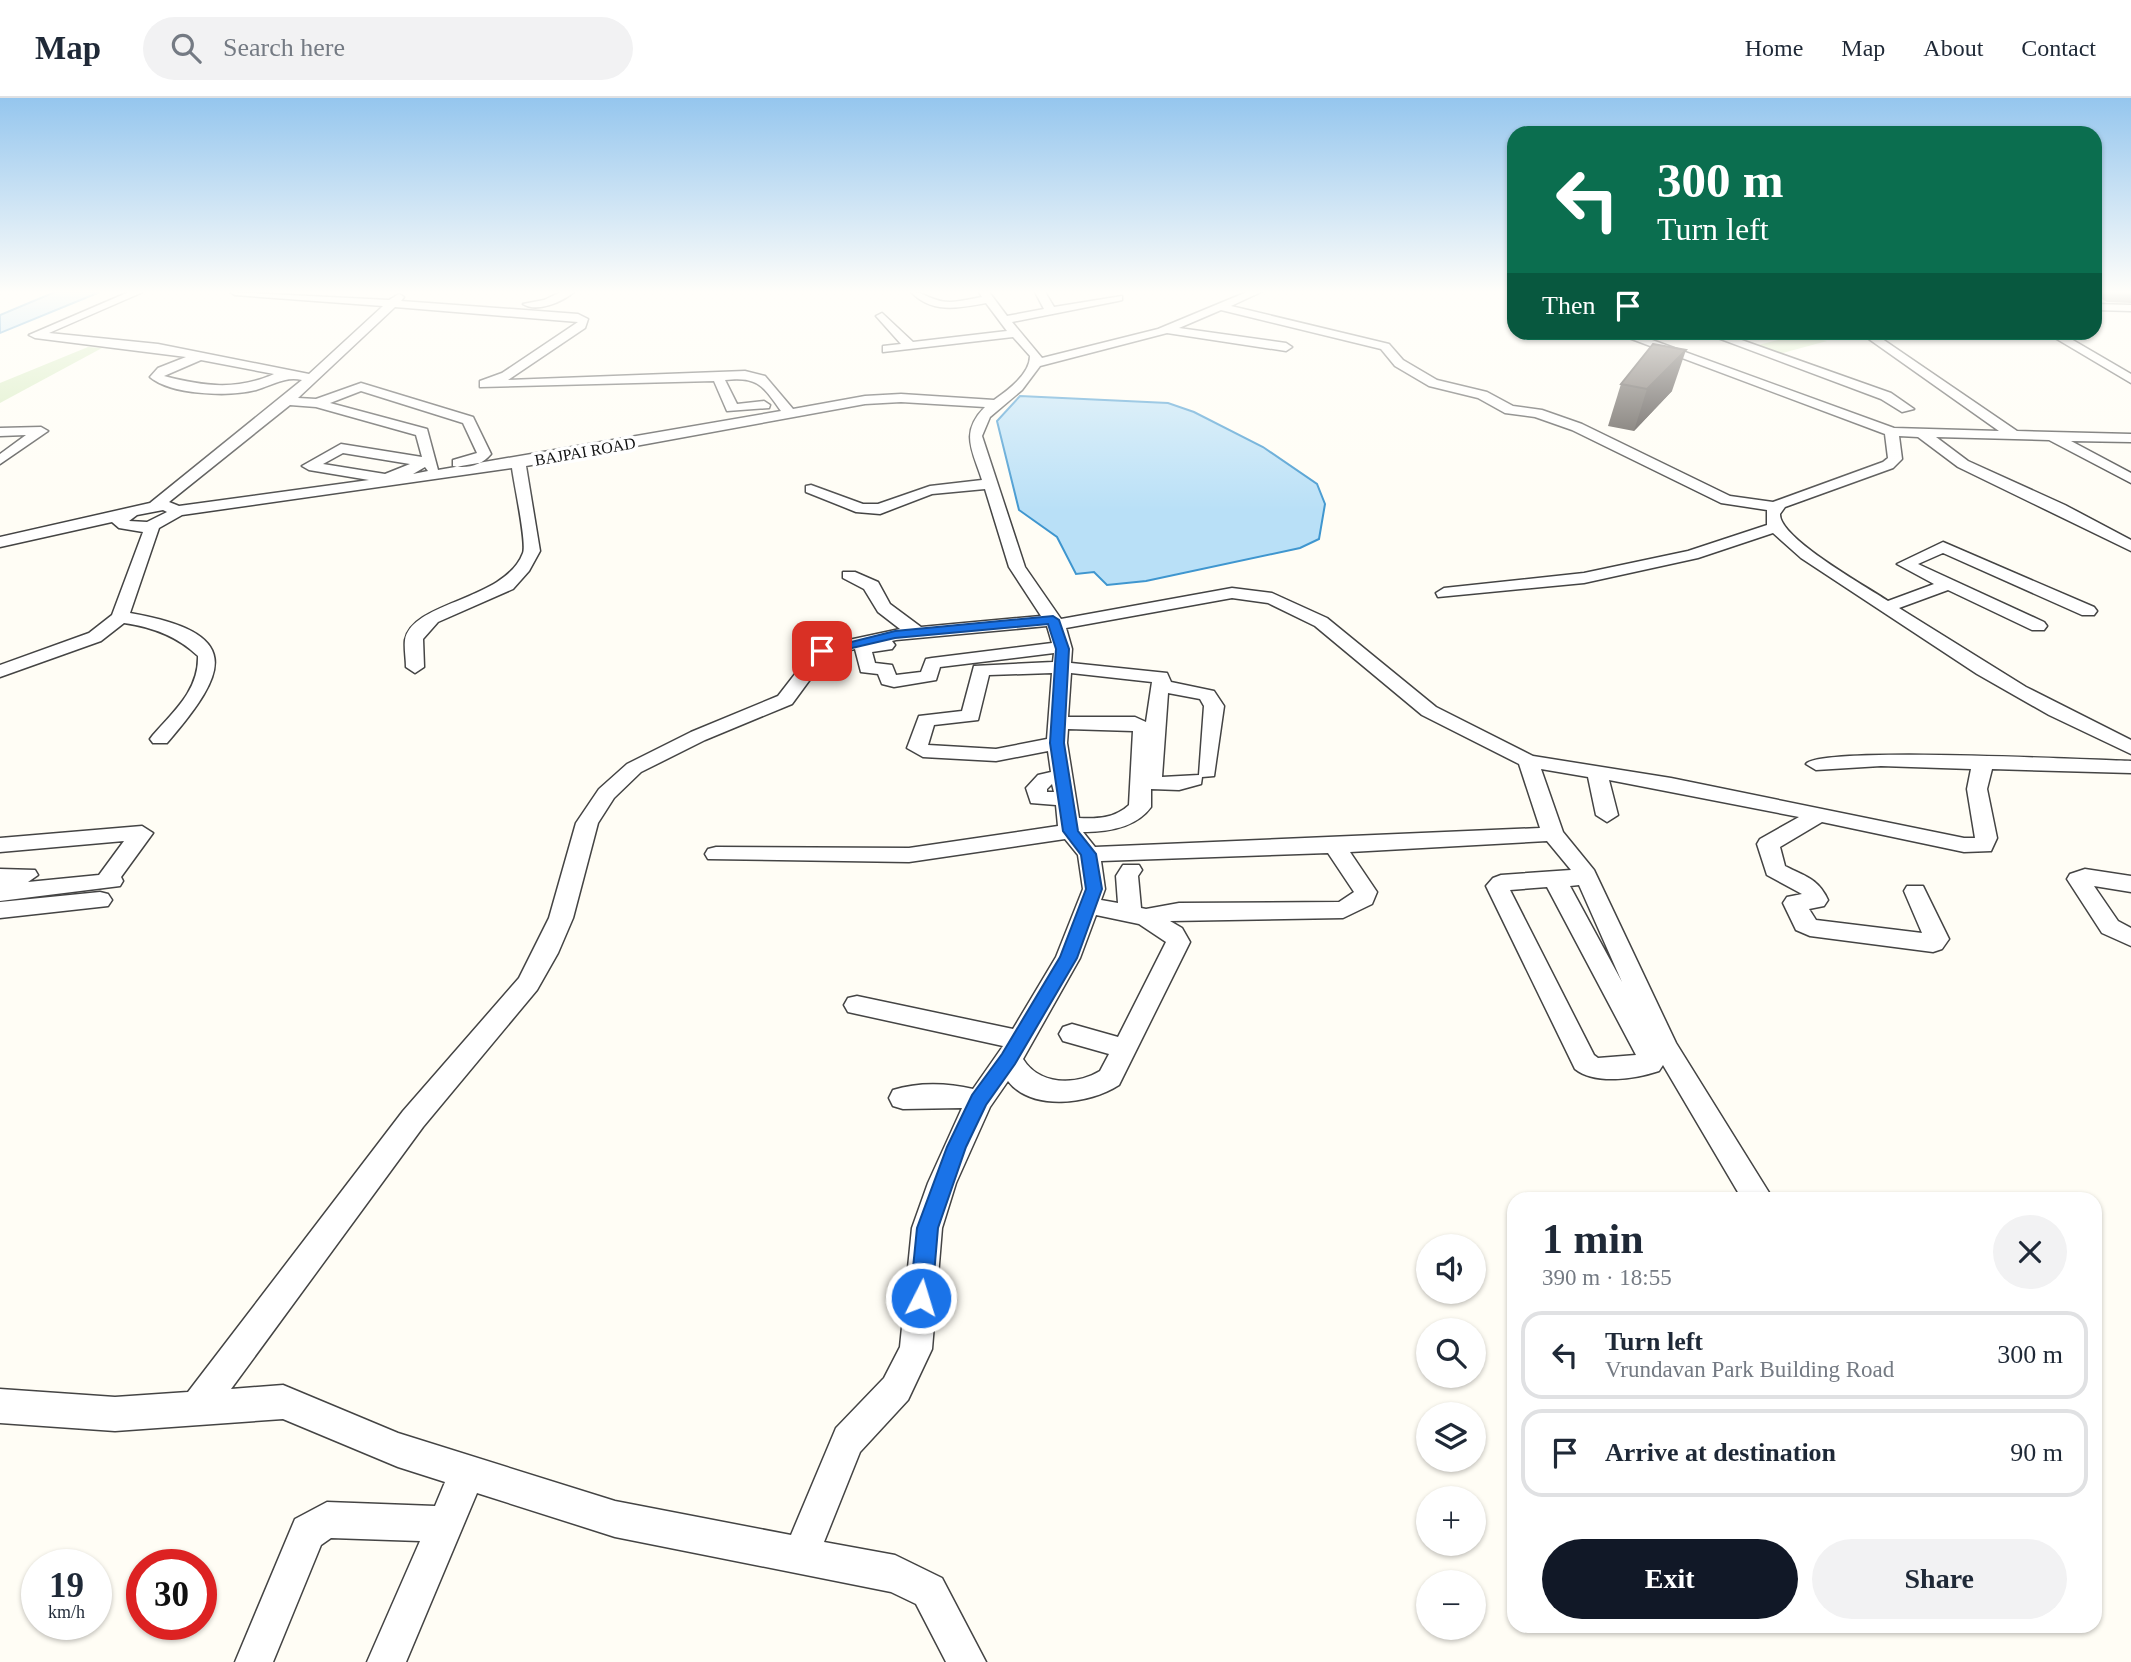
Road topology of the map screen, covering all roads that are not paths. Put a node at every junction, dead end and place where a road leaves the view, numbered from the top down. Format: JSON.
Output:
{"nodes":[{"id":1,"x":177,"y":365,"type":"edge"},
{"id":2,"x":247,"y":365,"type":"edge"},
{"id":3,"x":325,"y":365,"type":"edge"},
{"id":4,"x":522,"y":365,"type":"edge"},
{"id":5,"x":1035,"y":365,"type":"edge"},
{"id":6,"x":1402,"y":365,"type":"edge"},
{"id":7,"x":1708,"y":365,"type":"edge"},
{"id":8,"x":1799,"y":365,"type":"edge"},
{"id":9,"x":1912,"y":365,"type":"edge"},
{"id":10,"x":2107,"y":365,"type":"edge"},
{"id":11,"x":288,"y":373,"type":"junction"},
{"id":12,"x":718,"y":377,"type":"junction"},
{"id":13,"x":311,"y":378,"type":"junction"},
{"id":14,"x":2131,"y":379,"type":"edge"},
{"id":15,"x":286,"y":401,"type":"junction"},
{"id":16,"x":317,"y":403,"type":"junction"},
{"id":17,"x":993,"y":404,"type":"junction"},
{"id":18,"x":785,"y":408,"type":"junction"},
{"id":19,"x":1907,"y":409,"type":"dead end"},
{"id":20,"x":0,"y":432,"type":"edge"},
{"id":21,"x":1892,"y":432,"type":"junction"},
{"id":22,"x":1922,"y":433,"type":"junction"},
{"id":23,"x":2014,"y":435,"type":"junction"},
{"id":24,"x":2051,"y":436,"type":"junction"},
{"id":25,"x":2131,"y":438,"type":"edge"},
{"id":26,"x":0,"y":460,"type":"edge"},
{"id":27,"x":518,"y":463,"type":"junction"},
{"id":28,"x":428,"y":467,"type":"junction"},
{"id":29,"x":2131,"y":479,"type":"edge"},
{"id":30,"x":989,"y":484,"type":"junction"},
{"id":31,"x":811,"y":489,"type":"dead end"},
{"id":32,"x":156,"y":505,"type":"junction"},
{"id":33,"x":1777,"y":507,"type":"junction"},
{"id":34,"x":177,"y":511,"type":"junction"},
{"id":35,"x":123,"y":517,"type":"junction"},
{"id":36,"x":153,"y":524,"type":"junction"},
{"id":37,"x":1776,"y":527,"type":"junction"},
{"id":38,"x":0,"y":542,"type":"edge"},
{"id":39,"x":2131,"y":547,"type":"edge"},
{"id":40,"x":0,"y":550,"type":"edge"},
{"id":41,"x":849,"y":575,"type":"dead end"},
{"id":42,"x":1949,"y":584,"type":"junction"},
{"id":43,"x":1444,"y":593,"type":"dead end"},
{"id":44,"x":1886,"y":607,"type":"junction"},
{"id":45,"x":2088,"y":611,"type":"dead end"},
{"id":46,"x":120,"y":617,"type":"junction"},
{"id":47,"x":1055,"y":623,"type":"junction"},
{"id":48,"x":2038,"y":626,"type":"dead end"},
{"id":49,"x":922,"y":636,"type":"junction"},
{"id":50,"x":1062,"y":647,"type":"junction"},
{"id":51,"x":415,"y":667,"type":"dead end"},
{"id":52,"x":1061,"y":667,"type":"junction"},
{"id":53,"x":0,"y":671,"type":"edge"},
{"id":54,"x":1163,"y":685,"type":"junction"},
{"id":55,"x":785,"y":700,"type":"joint"},
{"id":56,"x":1058,"y":733,"type":"junction"},
{"id":57,"x":160,"y":739,"type":"dead end"},
{"id":58,"x":2131,"y":748,"type":"edge"},
{"id":59,"x":1528,"y":761,"type":"junction"},
{"id":60,"x":1983,"y":763,"type":"junction"},
{"id":61,"x":1816,"y":764,"type":"dead end"},
{"id":62,"x":2131,"y":767,"type":"edge"},
{"id":63,"x":1597,"y":773,"type":"junction"},
{"id":64,"x":1607,"y":815,"type":"dead end"},
{"id":65,"x":1817,"y":816,"type":"junction"},
{"id":66,"x":1553,"y":834,"type":"junction"},
{"id":67,"x":1076,"y":837,"type":"junction"},
{"id":68,"x":0,"y":845,"type":"edge"},
{"id":69,"x":1334,"y":846,"type":"junction"},
{"id":70,"x":716,"y":853,"type":"dead end"},
{"id":71,"x":1130,"y":870,"type":"dead end"},
{"id":72,"x":60,"y":873,"type":"dead end"},
{"id":73,"x":27,"y":875,"type":"dead end"},
{"id":74,"x":0,"y":877,"type":"edge"},
{"id":75,"x":1585,"y":877,"type":"junction"},
{"id":76,"x":1555,"y":880,"type":"junction"},
{"id":77,"x":109,"y":883,"type":"junction"},
{"id":78,"x":2131,"y":884,"type":"edge"},
{"id":79,"x":1915,"y":891,"type":"dead end"},
{"id":80,"x":0,"y":893,"type":"edge"},
{"id":81,"x":1090,"y":906,"type":"junction"},
{"id":82,"x":0,"y":910,"type":"edge"},
{"id":83,"x":1138,"y":916,"type":"junction"},
{"id":84,"x":2131,"y":938,"type":"edge"},
{"id":85,"x":857,"y":1005,"type":"dead end"},
{"id":86,"x":1072,"y":1034,"type":"dead end"},
{"id":87,"x":1125,"y":1049,"type":"junction"},
{"id":88,"x":1014,"y":1050,"type":"junction"},
{"id":89,"x":974,"y":1093,"type":"junction"},
{"id":90,"x":903,"y":1098,"type":"dead end"},
{"id":91,"x":1754,"y":1192,"type":"edge"},
{"id":92,"x":0,"y":1406,"type":"edge"},
{"id":93,"x":195,"y":1410,"type":"junction"},
{"id":94,"x":467,"y":1474,"type":"junction"},
{"id":95,"x":446,"y":1524,"type":"junction"},
{"id":96,"x":800,"y":1556,"type":"junction"},
{"id":97,"x":254,"y":1662,"type":"edge"},
{"id":98,"x":386,"y":1662,"type":"edge"},
{"id":99,"x":967,"y":1662,"type":"edge"}],
"edges":[{"from":1,"to":11,"type":"street"},
{"from":2,"to":11,"type":"street"},
{"from":3,"to":13,"type":"street"},
{"from":4,"to":12,"type":"street"},
{"from":5,"to":17,"type":"street"},
{"from":6,"to":33,"type":"street"},
{"from":7,"to":21,"type":"street"},
{"from":8,"to":19,"type":"street"},
{"from":9,"to":23,"type":"street"},
{"from":10,"to":14,"type":"street"},
{"from":11,"to":13,"type":"street"},
{"from":12,"to":18,"type":"street"},
{"from":12,"to":18,"type":"street"},
{"from":13,"to":15,"type":"street"},
{"from":15,"to":16,"type":"street"},
{"from":15,"to":32,"type":"street"},
{"from":16,"to":28,"type":"street"},
{"from":16,"to":28,"type":"street"},
{"from":17,"to":18,"type":"street","name":"BAJPAI ROAD"},
{"from":17,"to":30,"type":"street"},
{"from":18,"to":27,"type":"street","name":"BAJPAI ROAD"},
{"from":20,"to":26,"type":"street"},
{"from":21,"to":22,"type":"street"},
{"from":21,"to":33,"type":"street"},
{"from":22,"to":23,"type":"street"},
{"from":22,"to":39,"type":"street"},
{"from":23,"to":24,"type":"street"},
{"from":24,"to":25,"type":"street"},
{"from":24,"to":29,"type":"street"},
{"from":27,"to":28,"type":"street","name":"BAJPAI ROAD"},
{"from":27,"to":51,"type":"street"},
{"from":28,"to":28,"type":"street"},
{"from":28,"to":34,"type":"street","name":"BAJPAI ROAD"},
{"from":30,"to":31,"type":"street"},
{"from":30,"to":47,"type":"street"},
{"from":32,"to":34,"type":"street","name":"BAJPAI ROAD"},
{"from":32,"to":35,"type":"street"},
{"from":33,"to":37,"type":"street"},
{"from":34,"to":36,"type":"street","name":"BAJPAI ROAD"},
{"from":35,"to":36,"type":"street"},
{"from":35,"to":38,"type":"street"},
{"from":35,"to":40,"type":"street"},
{"from":36,"to":46,"type":"street"},
{"from":37,"to":43,"type":"street"},
{"from":37,"to":44,"type":"street"},
{"from":41,"to":49,"type":"street"},
{"from":42,"to":44,"type":"street"},
{"from":42,"to":45,"type":"street"},
{"from":42,"to":48,"type":"street"},
{"from":44,"to":58,"type":"street"},
{"from":46,"to":53,"type":"street"},
{"from":46,"to":57,"type":"street"},
{"from":47,"to":49,"type":"street"},
{"from":47,"to":50,"type":"street"},
{"from":47,"to":59,"type":"street"},
{"from":49,"to":50,"type":"street"},
{"from":49,"to":55,"type":"street"},
{"from":50,"to":52,"type":"street"},
{"from":52,"to":54,"type":"street"},
{"from":52,"to":56,"type":"street"},
{"from":52,"to":56,"type":"street"},
{"from":54,"to":54,"type":"street"},
{"from":55,"to":93,"type":"street"},
{"from":56,"to":67,"type":"street"},
{"from":56,"to":67,"type":"street"},
{"from":59,"to":63,"type":"street"},
{"from":59,"to":66,"type":"street"},
{"from":60,"to":61,"type":"street"},
{"from":60,"to":62,"type":"street"},
{"from":60,"to":65,"type":"street"},
{"from":63,"to":64,"type":"street"},
{"from":63,"to":65,"type":"street"},
{"from":65,"to":79,"type":"street"},
{"from":66,"to":69,"type":"street"},
{"from":66,"to":75,"type":"street"},
{"from":67,"to":69,"type":"street"},
{"from":67,"to":70,"type":"street"},
{"from":67,"to":81,"type":"street"},
{"from":68,"to":77,"type":"street"},
{"from":69,"to":83,"type":"street"},
{"from":71,"to":83,"type":"street"},
{"from":72,"to":77,"type":"street"},
{"from":73,"to":74,"type":"street"},
{"from":75,"to":76,"type":"street"},
{"from":75,"to":91,"type":"street"},
{"from":76,"to":76,"type":"street"},
{"from":77,"to":80,"type":"street"},
{"from":77,"to":82,"type":"street"},
{"from":78,"to":84,"type":"street"},
{"from":81,"to":83,"type":"street"},
{"from":81,"to":88,"type":"street"},
{"from":83,"to":87,"type":"street"},
{"from":85,"to":88,"type":"street"},
{"from":86,"to":87,"type":"street"},
{"from":87,"to":88,"type":"street"},
{"from":88,"to":89,"type":"street"},
{"from":89,"to":90,"type":"street"},
{"from":89,"to":96,"type":"street"},
{"from":92,"to":93,"type":"street"},
{"from":93,"to":94,"type":"street"},
{"from":94,"to":95,"type":"street"},
{"from":94,"to":96,"type":"street"},
{"from":95,"to":97,"type":"street"},
{"from":95,"to":98,"type":"street"},
{"from":96,"to":99,"type":"street"}]}
